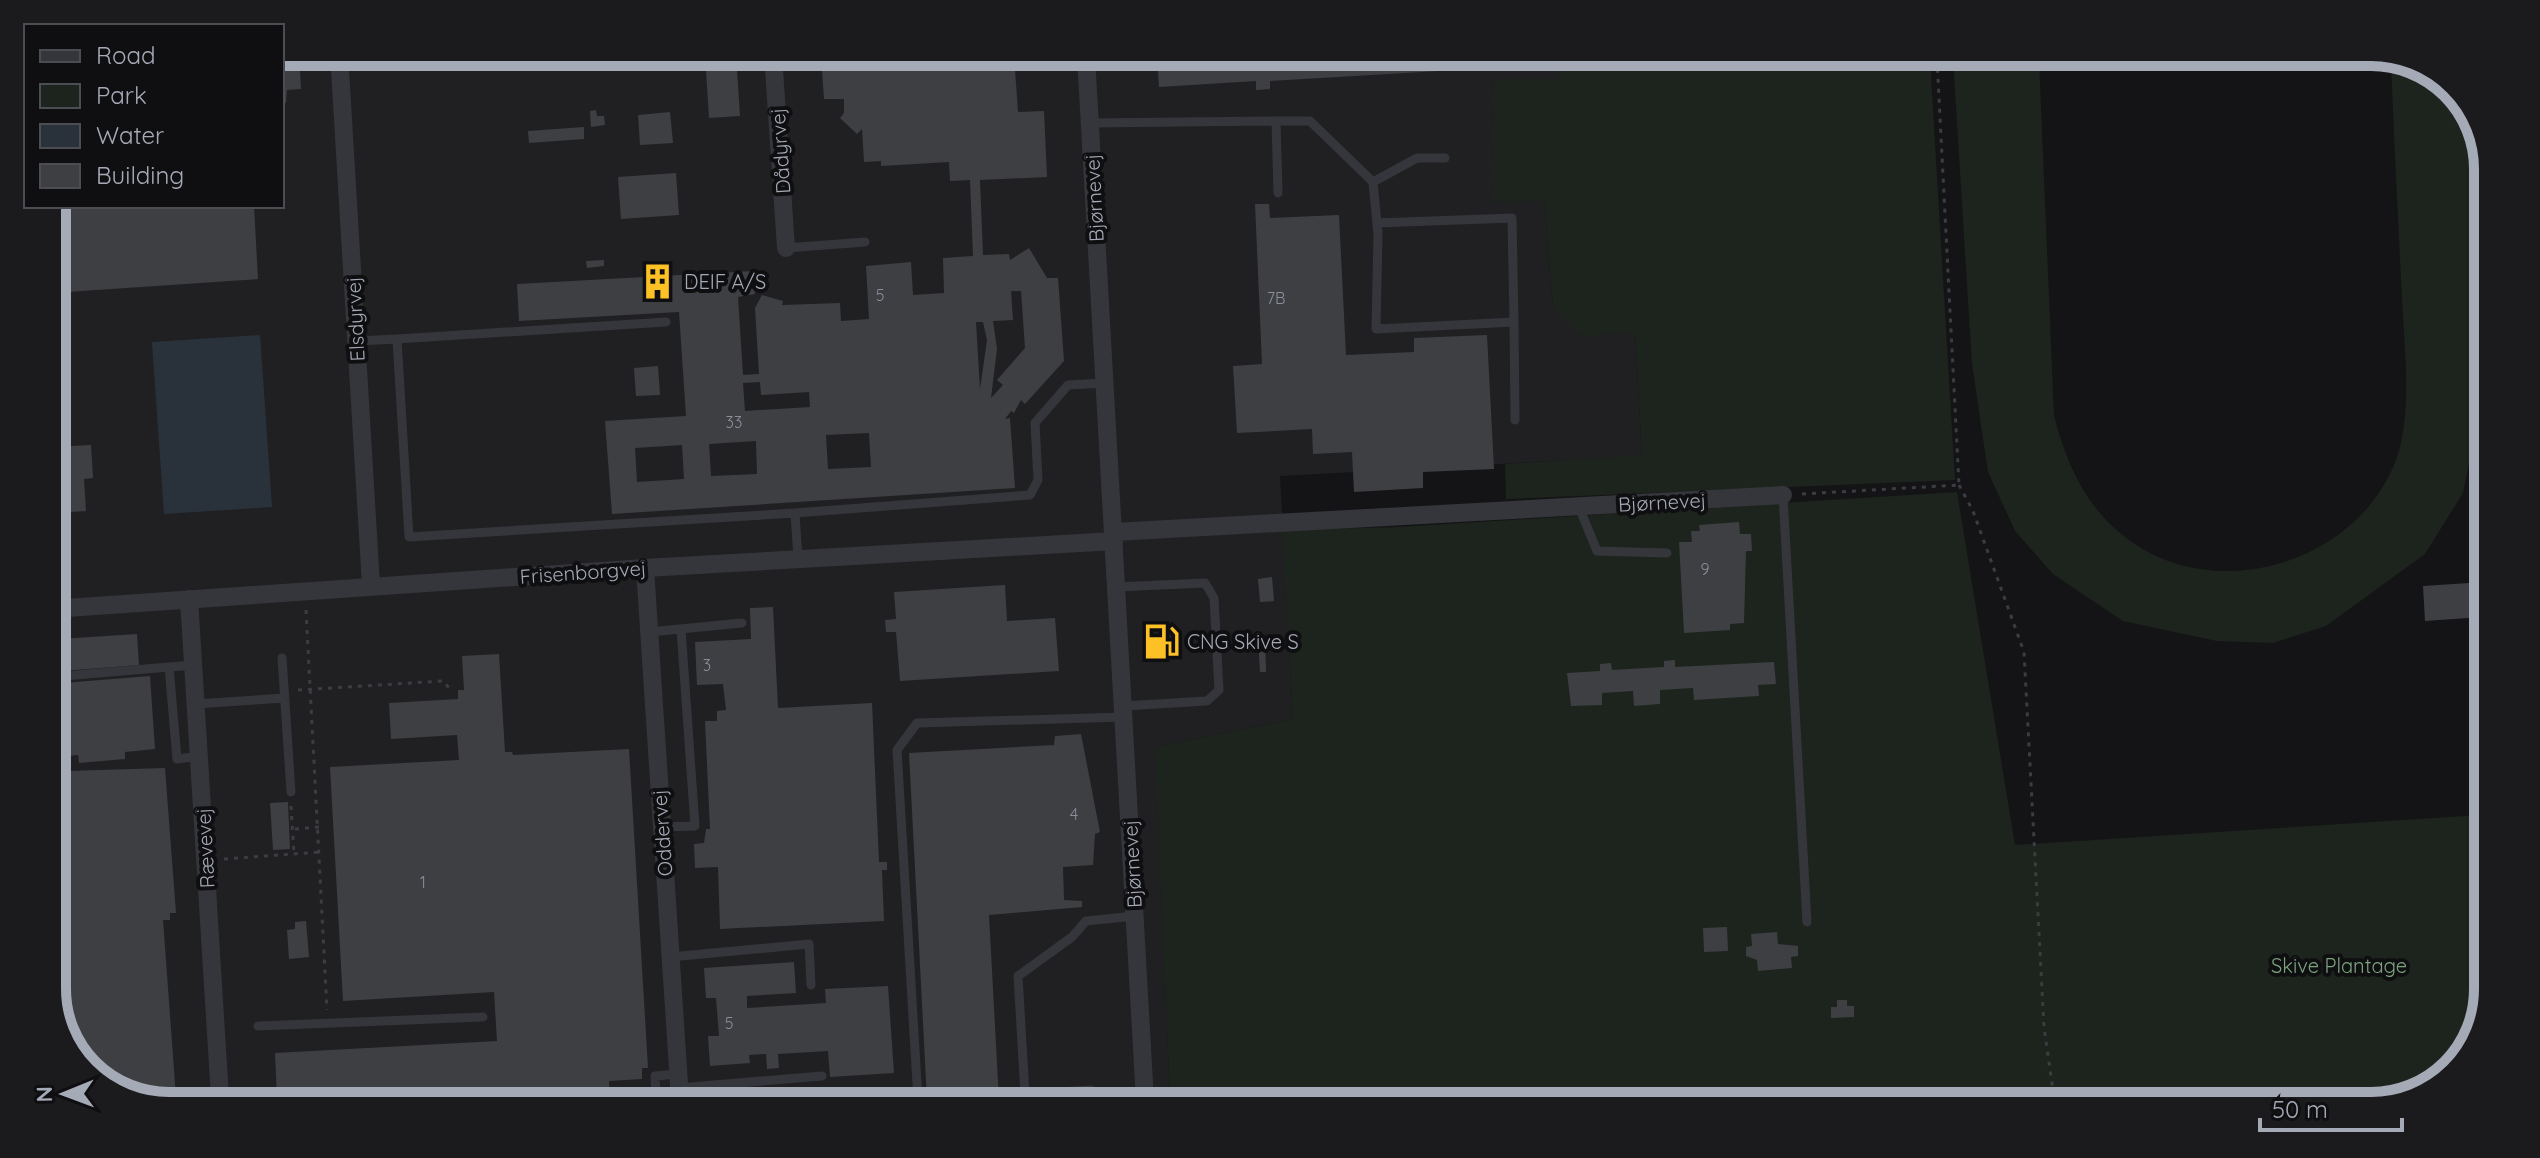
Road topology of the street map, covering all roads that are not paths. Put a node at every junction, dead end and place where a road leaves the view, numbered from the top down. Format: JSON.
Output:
{"nodes":[{"id":1,"x":340,"y":66,"type":"edge"},
{"id":2,"x":774,"y":66,"type":"edge"},
{"id":3,"x":1086,"y":66,"type":"edge"},
{"id":4,"x":1276,"y":121,"type":"junction"},
{"id":5,"x":1089,"y":123,"type":"junction"},
{"id":6,"x":1445,"y":158,"type":"dead end"},
{"id":7,"x":1373,"y":182,"type":"junction"},
{"id":8,"x":1278,"y":193,"type":"dead end"},
{"id":9,"x":1377,"y":223,"type":"junction"},
{"id":10,"x":865,"y":242,"type":"dead end"},
{"id":11,"x":786,"y":248,"type":"joint"},
{"id":12,"x":666,"y":322,"type":"dead end"},
{"id":13,"x":1514,"y":322,"type":"junction"},
{"id":14,"x":397,"y":339,"type":"junction"},
{"id":15,"x":357,"y":341,"type":"junction"},
{"id":16,"x":1104,"y":383,"type":"junction"},
{"id":17,"x":1515,"y":420,"type":"dead end"},
{"id":18,"x":1783,"y":495,"type":"joint"},
{"id":19,"x":1579,"y":507,"type":"junction"},
{"id":20,"x":795,"y":513,"type":"junction"},
{"id":21,"x":1114,"y":536,"type":"junction"},
{"id":22,"x":1667,"y":553,"type":"dead end"},
{"id":23,"x":798,"y":559,"type":"junction"},
{"id":24,"x":645,"y":568,"type":"junction"},
{"id":25,"x":371,"y":585,"type":"junction"},
{"id":26,"x":1116,"y":587,"type":"junction"},
{"id":27,"x":189,"y":599,"type":"junction"},
{"id":28,"x":66,"y":608,"type":"edge"},
{"id":29,"x":742,"y":623,"type":"dead end"},
{"id":30,"x":681,"y":629,"type":"junction"},
{"id":31,"x":649,"y":632,"type":"junction"},
{"id":32,"x":282,"y":658,"type":"dead end"},
{"id":33,"x":194,"y":665,"type":"junction"},
{"id":34,"x":169,"y":667,"type":"junction"},
{"id":35,"x":66,"y":676,"type":"edge"},
{"id":36,"x":284,"y":695,"type":"junction"},
{"id":37,"x":196,"y":704,"type":"junction"},
{"id":38,"x":1123,"y":712,"type":"junction"},
{"id":39,"x":200,"y":756,"type":"junction"},
{"id":40,"x":291,"y":792,"type":"road end"},
{"id":41,"x":662,"y":827,"type":"junction"},
{"id":42,"x":1135,"y":916,"type":"junction"},
{"id":43,"x":1807,"y":922,"type":"dead end"},
{"id":44,"x":670,"y":957,"type":"junction"},
{"id":45,"x":811,"y":985,"type":"dead end"},
{"id":46,"x":483,"y":1017,"type":"dead end"},
{"id":47,"x":258,"y":1026,"type":"dead end"},
{"id":48,"x":822,"y":1076,"type":"dead end"},
{"id":49,"x":679,"y":1087,"type":"edge"},
{"id":50,"x":1091,"y":1090,"type":"dead end"},
{"id":51,"x":220,"y":1092,"type":"edge"},
{"id":52,"x":656,"y":1092,"type":"edge"},
{"id":53,"x":918,"y":1092,"type":"edge"},
{"id":54,"x":1025,"y":1092,"type":"edge"},
{"id":55,"x":1058,"y":1092,"type":"edge"},
{"id":56,"x":1145,"y":1092,"type":"edge"}],
"edges":[{"from":1,"to":15,"type":"street","name":"Elsdyrvej"},
{"from":2,"to":11,"type":"street","name":"Dådyrvej"},
{"from":3,"to":5,"type":"street","name":"Bjørnevej"},
{"from":4,"to":5,"type":"lane"},
{"from":4,"to":7,"type":"lane"},
{"from":4,"to":8,"type":"lane"},
{"from":5,"to":16,"type":"street","name":"Bjørnevej"},
{"from":6,"to":7,"type":"lane"},
{"from":7,"to":9,"type":"lane"},
{"from":9,"to":13,"type":"lane"},
{"from":9,"to":13,"type":"lane"},
{"from":10,"to":11,"type":"lane"},
{"from":12,"to":14,"type":"lane"},
{"from":13,"to":17,"type":"lane"},
{"from":14,"to":15,"type":"lane"},
{"from":14,"to":20,"type":"lane"},
{"from":15,"to":25,"type":"street","name":"Elsdyrvej"},
{"from":16,"to":20,"type":"lane"},
{"from":16,"to":21,"type":"street","name":"Bjørnevej"},
{"from":18,"to":19,"type":"street","name":"Bjørnevej"},
{"from":18,"to":43,"type":"lane"},
{"from":19,"to":21,"type":"street","name":"Bjørnevej"},
{"from":19,"to":22,"type":"lane"},
{"from":20,"to":23,"type":"lane"},
{"from":21,"to":23,"type":"street","name":"Frisenborgvej"},
{"from":21,"to":26,"type":"street","name":"Bjørnevej"},
{"from":23,"to":24,"type":"street","name":"Frisenborgvej"},
{"from":24,"to":25,"type":"street","name":"Frisenborgvej"},
{"from":24,"to":31,"type":"street","name":"Oddervej"},
{"from":25,"to":27,"type":"street","name":"Frisenborgvej"},
{"from":26,"to":38,"type":"street","name":"Bjørnevej"},
{"from":26,"to":38,"type":"lane"},
{"from":27,"to":28,"type":"street","name":"Frisenborgvej"},
{"from":27,"to":33,"type":"street","name":"Rævevej"},
{"from":29,"to":30,"type":"lane"},
{"from":30,"to":31,"type":"lane"},
{"from":30,"to":41,"type":"lane"},
{"from":31,"to":41,"type":"street","name":"Oddervej"},
{"from":32,"to":36,"type":"lane"},
{"from":33,"to":34,"type":"lane"},
{"from":33,"to":37,"type":"street","name":"Rævevej"},
{"from":34,"to":35,"type":"lane"},
{"from":34,"to":39,"type":"lane"},
{"from":36,"to":37,"type":"lane"},
{"from":36,"to":40,"type":"lane"},
{"from":37,"to":39,"type":"street","name":"Rævevej"},
{"from":38,"to":42,"type":"street","name":"Bjørnevej"},
{"from":38,"to":53,"type":"lane"},
{"from":39,"to":51,"type":"street","name":"Rævevej"},
{"from":41,"to":44,"type":"street","name":"Oddervej"},
{"from":42,"to":54,"type":"lane"},
{"from":42,"to":56,"type":"street","name":"Bjørnevej"},
{"from":44,"to":45,"type":"lane"},
{"from":44,"to":49,"type":"street","name":"Oddervej"},
{"from":46,"to":47,"type":"lane"},
{"from":48,"to":49,"type":"lane"},
{"from":49,"to":52,"type":"lane"},
{"from":50,"to":55,"type":"lane"}]}
